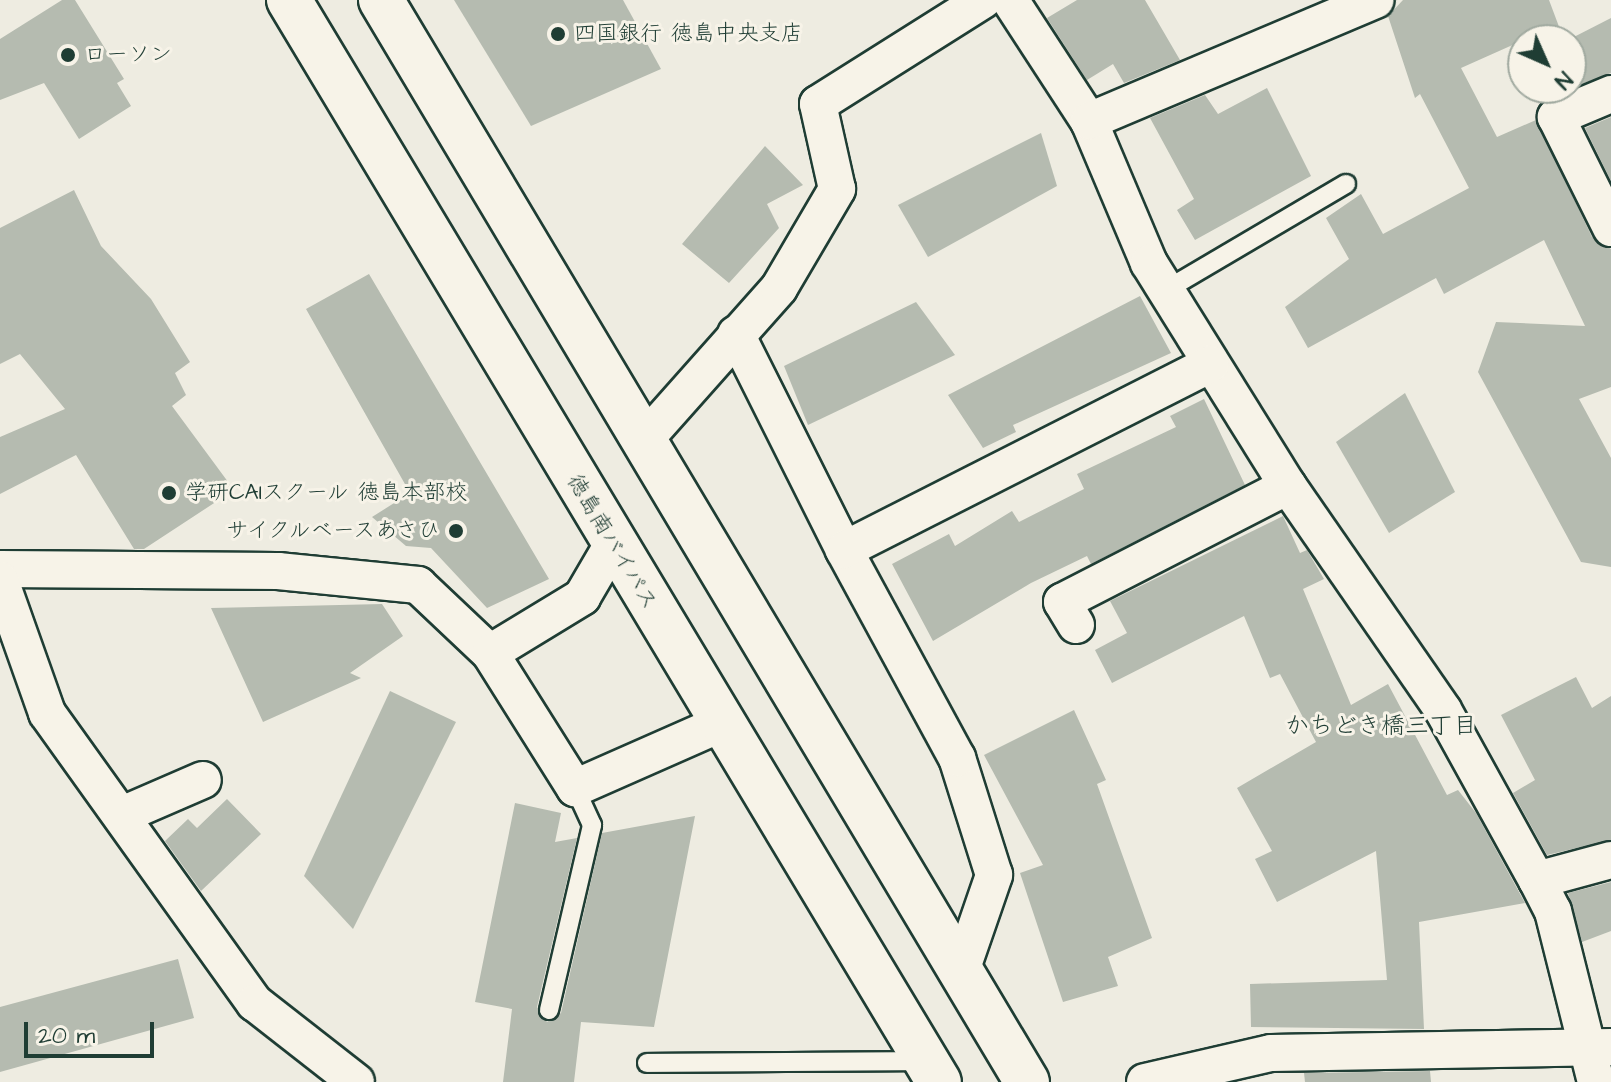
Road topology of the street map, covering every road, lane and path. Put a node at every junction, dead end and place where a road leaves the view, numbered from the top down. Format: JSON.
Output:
{"nodes":[{"id":1,"x":289,"y":0,"type":"edge"},
{"id":2,"x":381,"y":0,"type":"edge"},
{"id":3,"x":1375,"y":0,"type":"edge"},
{"id":4,"x":1007,"y":1,"type":"edge"},
{"id":5,"x":1611,"y":94,"type":"edge"},
{"id":6,"x":1089,"y":121,"type":"junction"},
{"id":7,"x":1346,"y":184,"type":"dead end"},
{"id":8,"x":1611,"y":228,"type":"edge"},
{"id":9,"x":1166,"y":290,"type":"junction"},
{"id":10,"x":736,"y":334,"type":"junction"},
{"id":11,"x":1210,"y":364,"type":"junction"},
{"id":12,"x":645,"y":439,"type":"junction"},
{"id":13,"x":1288,"y":486,"type":"junction"},
{"id":14,"x":613,"y":544,"type":"junction"},
{"id":15,"x":844,"y":550,"type":"junction"},
{"id":16,"x":0,"y":569,"type":"edge"},
{"id":17,"x":0,"y":580,"type":"edge"},
{"id":18,"x":1076,"y":625,"type":"dead end"},
{"id":19,"x":490,"y":653,"type":"junction"},
{"id":20,"x":720,"y":724,"type":"junction"},
{"id":21,"x":203,"y":780,"type":"dead end"},
{"id":22,"x":575,"y":788,"type":"junction"},
{"id":23,"x":122,"y":815,"type":"junction"},
{"id":24,"x":1611,"y":860,"type":"edge"},
{"id":25,"x":1537,"y":880,"type":"junction"},
{"id":26,"x":961,"y":971,"type":"junction"},
{"id":27,"x":549,"y":1010,"type":"dead end"},
{"id":28,"x":1601,"y":1047,"type":"edge"},
{"id":29,"x":647,"y":1063,"type":"dead end"},
{"id":30,"x":932,"y":1072,"type":"edge"},
{"id":31,"x":356,"y":1082,"type":"edge"},
{"id":32,"x":1027,"y":1082,"type":"edge"},
{"id":33,"x":1145,"y":1082,"type":"edge"},
{"id":34,"x":1596,"y":1082,"type":"edge"}],
"edges":[{"from":1,"to":14,"type":"highway","name":"徳島南バイパス"},
{"from":2,"to":12,"type":"highway"},
{"from":3,"to":6,"type":"street"},
{"from":4,"to":6,"type":"street"},
{"from":4,"to":10,"type":"street"},
{"from":5,"to":8,"type":"street"},
{"from":6,"to":9,"type":"street"},
{"from":7,"to":9,"type":"lane"},
{"from":9,"to":11,"type":"street"},
{"from":10,"to":12,"type":"street"},
{"from":10,"to":15,"type":"street"},
{"from":11,"to":13,"type":"street"},
{"from":11,"to":15,"type":"street"},
{"from":12,"to":26,"type":"highway"},
{"from":13,"to":18,"type":"street"},
{"from":13,"to":25,"type":"street"},
{"from":14,"to":19,"type":"street"},
{"from":14,"to":20,"type":"highway","name":"徳島南バイパス"},
{"from":15,"to":26,"type":"street"},
{"from":16,"to":19,"type":"street"},
{"from":17,"to":23,"type":"street"},
{"from":19,"to":22,"type":"street"},
{"from":20,"to":22,"type":"street"},
{"from":20,"to":30,"type":"highway","name":"徳島南バイパス"},
{"from":21,"to":23,"type":"street"},
{"from":22,"to":27,"type":"lane"},
{"from":23,"to":31,"type":"street"},
{"from":24,"to":25,"type":"street"},
{"from":25,"to":28,"type":"street"},
{"from":26,"to":32,"type":"highway"},
{"from":28,"to":33,"type":"street"},
{"from":28,"to":34,"type":"street"},
{"from":29,"to":30,"type":"lane"}]}
